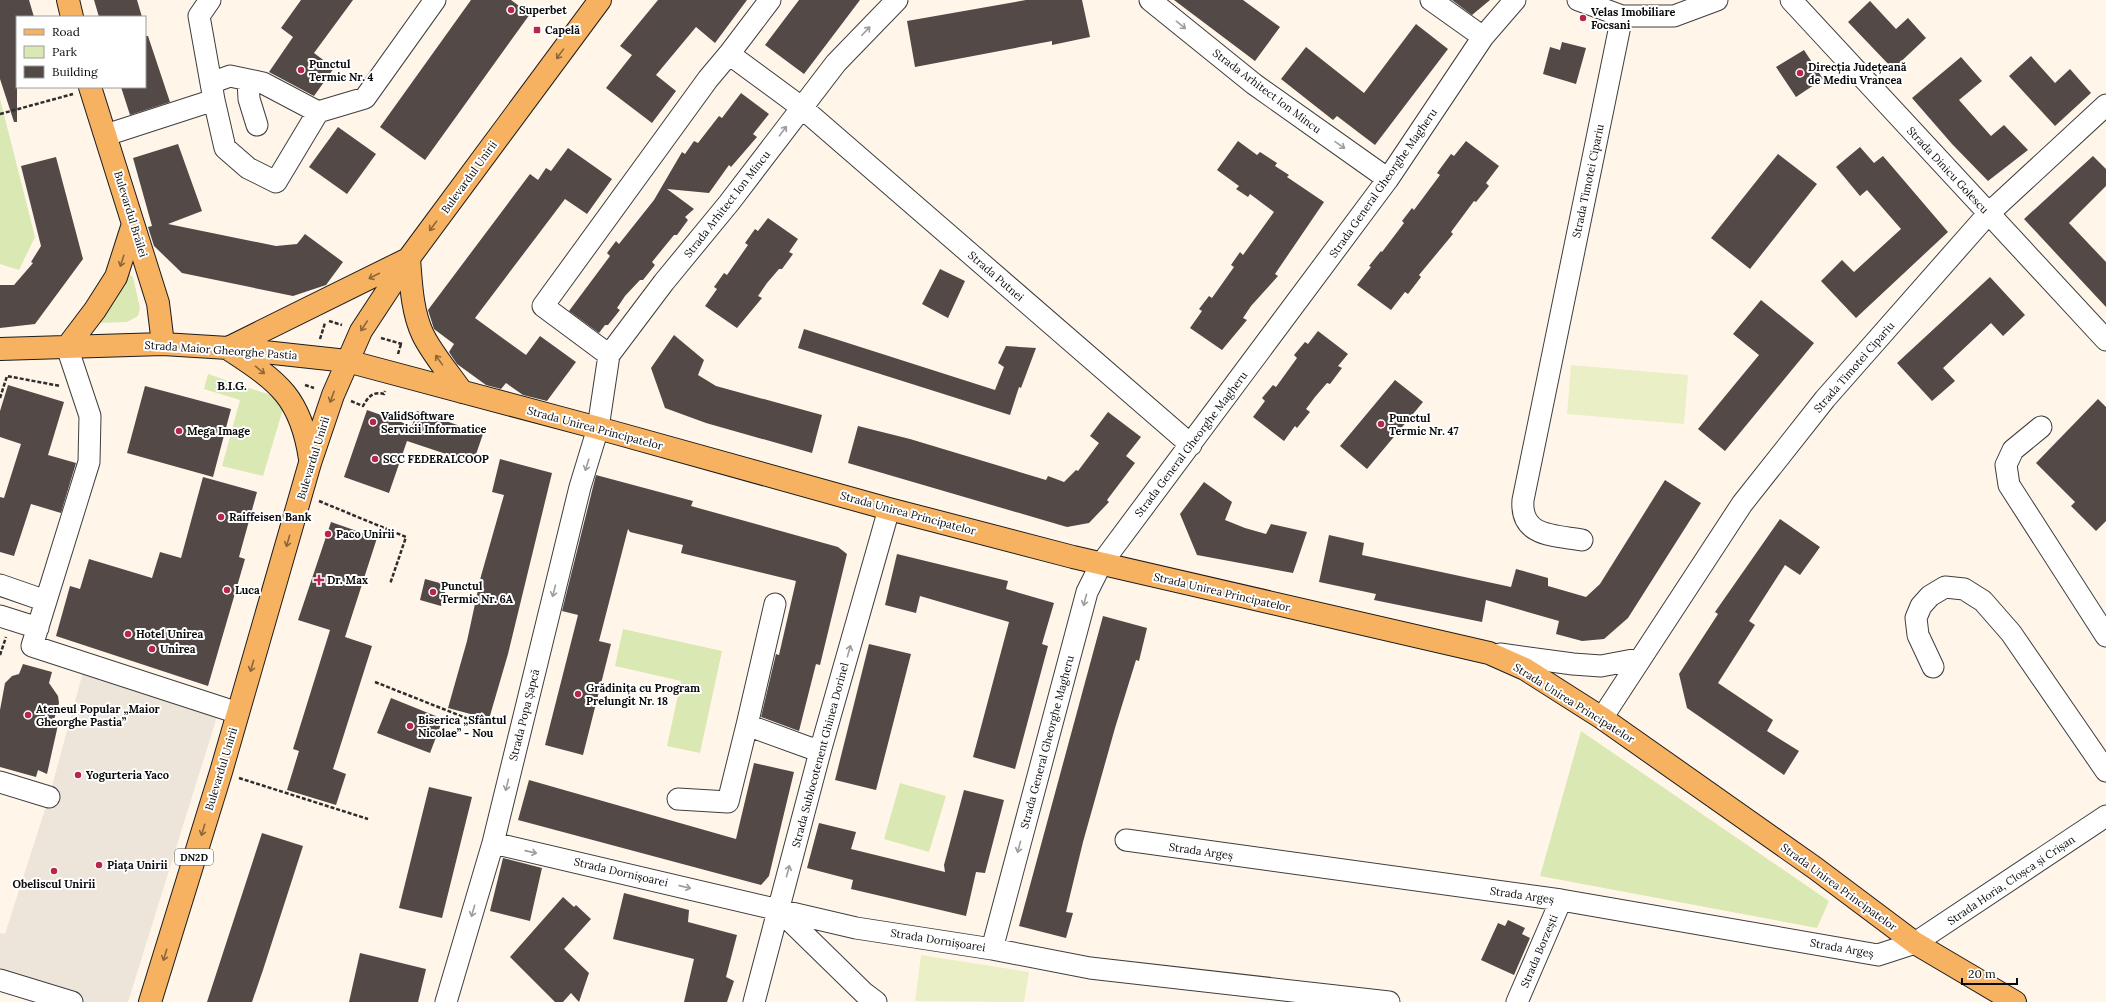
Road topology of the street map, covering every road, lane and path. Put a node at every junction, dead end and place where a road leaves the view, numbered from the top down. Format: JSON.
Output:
{"nodes":[{"id":1,"x":68,"y":0,"type":"edge"},
{"id":2,"x":210,"y":0,"type":"edge"},
{"id":3,"x":600,"y":0,"type":"edge"},
{"id":4,"x":770,"y":0,"type":"edge"},
{"id":5,"x":897,"y":0,"type":"edge"},
{"id":6,"x":1150,"y":0,"type":"edge"},
{"id":7,"x":1431,"y":0,"type":"edge"},
{"id":8,"x":1515,"y":0,"type":"edge"},
{"id":9,"x":1578,"y":0,"type":"edge"},
{"id":10,"x":1717,"y":0,"type":"edge"},
{"id":11,"x":1791,"y":0,"type":"edge"},
{"id":12,"x":428,"y":5,"type":"edge"},
{"id":13,"x":72,"y":16,"type":"edge"},
{"id":14,"x":1622,"y":16,"type":"junction"},
{"id":15,"x":1483,"y":37,"type":"junction"},
{"id":16,"x":729,"y":54,"type":"junction"},
{"id":17,"x":248,"y":80,"type":"junction"},
{"id":18,"x":90,"y":88,"type":"edge"},
{"id":19,"x":212,"y":91,"type":"junction"},
{"id":20,"x":2106,"y":105,"type":"edge"},
{"id":21,"x":801,"y":107,"type":"junction"},
{"id":22,"x":318,"y":112,"type":"junction"},
{"id":23,"x":0,"y":114,"type":"edge"},
{"id":24,"x":257,"y":125,"type":"dead end"},
{"id":25,"x":106,"y":136,"type":"junction"},
{"id":26,"x":1388,"y":179,"type":"junction"},
{"id":27,"x":1988,"y":214,"type":"junction"},
{"id":28,"x":134,"y":224,"type":"junction"},
{"id":29,"x":409,"y":258,"type":"junction"},
{"id":30,"x":2106,"y":340,"type":"edge"},
{"id":31,"x":163,"y":344,"type":"junction"},
{"id":32,"x":68,"y":347,"type":"junction"},
{"id":33,"x":228,"y":348,"type":"junction"},
{"id":34,"x":0,"y":349,"type":"edge"},
{"id":35,"x":609,"y":355,"type":"junction"},
{"id":36,"x":346,"y":361,"type":"junction"},
{"id":37,"x":82,"y":391,"type":"junction"},
{"id":38,"x":462,"y":392,"type":"junction"},
{"id":39,"x":384,"y":394,"type":"dead end"},
{"id":40,"x":0,"y":398,"type":"edge"},
{"id":41,"x":363,"y":406,"type":"dead end"},
{"id":42,"x":2041,"y":427,"type":"dead end"},
{"id":43,"x":598,"y":428,"type":"junction"},
{"id":44,"x":1190,"y":445,"type":"junction"},
{"id":45,"x":310,"y":463,"type":"junction"},
{"id":46,"x":302,"y":494,"type":"junction"},
{"id":47,"x":889,"y":509,"type":"junction"},
{"id":48,"x":1582,"y":540,"type":"dead end"},
{"id":49,"x":1101,"y":564,"type":"junction"},
{"id":50,"x":390,"y":584,"type":"dead end"},
{"id":51,"x":0,"y":585,"type":"edge"},
{"id":52,"x":46,"y":601,"type":"junction"},
{"id":53,"x":775,"y":604,"type":"dead end"},
{"id":54,"x":0,"y":616,"type":"edge"},
{"id":55,"x":38,"y":628,"type":"junction"},
{"id":56,"x":2106,"y":636,"type":"edge"},
{"id":57,"x":1489,"y":653,"type":"junction"},
{"id":58,"x":1638,"y":659,"type":"junction"},
{"id":59,"x":1933,"y":667,"type":"dead end"},
{"id":60,"x":375,"y":682,"type":"dead end"},
{"id":61,"x":238,"y":713,"type":"junction"},
{"id":62,"x":1602,"y":718,"type":"junction"},
{"id":63,"x":747,"y":725,"type":"junction"},
{"id":64,"x":521,"y":727,"type":"junction"},
{"id":65,"x":821,"y":748,"type":"junction"},
{"id":66,"x":2106,"y":771,"type":"edge"},
{"id":67,"x":221,"y":772,"type":"junction"},
{"id":68,"x":0,"y":782,"type":"edge"},
{"id":69,"x":48,"y":796,"type":"dead end"},
{"id":70,"x":678,"y":799,"type":"dead end"},
{"id":71,"x":2106,"y":816,"type":"edge"},
{"id":72,"x":368,"y":819,"type":"dead end"},
{"id":73,"x":1126,"y":840,"type":"dead end"},
{"id":74,"x":493,"y":843,"type":"junction"},
{"id":75,"x":1561,"y":900,"type":"junction"},
{"id":76,"x":778,"y":908,"type":"junction"},
{"id":77,"x":1915,"y":944,"type":"junction"},
{"id":78,"x":992,"y":948,"type":"junction"},
{"id":79,"x":0,"y":980,"type":"edge"},
{"id":80,"x":72,"y":1002,"type":"edge"},
{"id":81,"x":150,"y":1002,"type":"edge"},
{"id":82,"x":446,"y":1002,"type":"edge"},
{"id":83,"x":754,"y":1002,"type":"edge"},
{"id":84,"x":876,"y":1002,"type":"edge"},
{"id":85,"x":1389,"y":1002,"type":"edge"},
{"id":86,"x":1517,"y":1002,"type":"edge"},
{"id":87,"x":2015,"y":1002,"type":"edge"}],
"edges":[{"from":1,"to":13,"type":"main road"},
{"from":2,"to":19,"type":"street"},
{"from":3,"to":29,"type":"main road","name":"Bulevardul Unirii","one_way":true},
{"from":4,"to":16,"type":"street"},
{"from":21,"to":5,"type":"street","name":"Strada Arhitect Ion Mincu","one_way":true},
{"from":6,"to":26,"type":"street","name":"Strada Arhitect Ion Mincu","one_way":true},
{"from":7,"to":15,"type":"street"},
{"from":8,"to":15,"type":"street","name":"Strada General Gheorghe Magheru"},
{"from":9,"to":14,"type":"street"},
{"from":10,"to":14,"type":"street"},
{"from":11,"to":27,"type":"street","name":"Strada Dinicu Golescu"},
{"from":12,"to":22,"type":"street"},
{"from":14,"to":48,"type":"street","name":"Strada Timotei Cipariu"},
{"from":15,"to":26,"type":"street","name":"Strada General Gheorghe Magheru"},
{"from":16,"to":21,"type":"street","name":"Strada Putnei"},
{"from":16,"to":35,"type":"street"},
{"from":17,"to":19,"type":"street"},
{"from":17,"to":22,"type":"street"},
{"from":17,"to":24,"type":"street"},
{"from":18,"to":23,"type":"path"},
{"from":18,"to":25,"type":"main road","name":"Bulevardul Brăilei"},
{"from":19,"to":22,"type":"street"},
{"from":19,"to":25,"type":"street"},
{"from":20,"to":27,"type":"street","name":"Strada Timotei Cipariu"},
{"from":35,"to":21,"type":"street","name":"Strada Arhitect Ion Mincu","one_way":true},
{"from":21,"to":44,"type":"street","name":"Strada Putnei"},
{"from":25,"to":28,"type":"main road","name":"Bulevardul Brăilei"},
{"from":26,"to":44,"type":"street","name":"Strada General Gheorghe Magheru"},
{"from":27,"to":30,"type":"street","name":"Strada Dinicu Golescu"},
{"from":27,"to":58,"type":"street","name":"Strada Timotei Cipariu"},
{"from":28,"to":31,"type":"main road","name":"Bulevardul Brăilei"},
{"from":28,"to":32,"type":"main road","one_way":true},
{"from":29,"to":33,"type":"main road","one_way":true},
{"from":29,"to":36,"type":"main road","name":"Bulevardul Unirii","one_way":true},
{"from":38,"to":29,"type":"main road","one_way":true},
{"from":31,"to":32,"type":"main road","name":"Strada Maior Gheorghe Pastia"},
{"from":31,"to":33,"type":"main road","name":"Strada Maior Gheorghe Pastia"},
{"from":32,"to":34,"type":"main road","name":"Strada Maior Gheorghe Pastia"},
{"from":32,"to":37,"type":"street"},
{"from":33,"to":36,"type":"main road","name":"Strada Maior Gheorghe Pastia"},
{"from":33,"to":45,"type":"main road","one_way":true},
{"from":35,"to":43,"type":"street","name":"Strada Arhitect Ion Mincu"},
{"from":36,"to":38,"type":"main road","name":"Strada Unirea Principatelor"},
{"from":36,"to":45,"type":"main road","name":"Bulevardul Unirii","one_way":true},
{"from":37,"to":40,"type":"path"},
{"from":37,"to":52,"type":"street"},
{"from":38,"to":43,"type":"main road","name":"Strada Unirea Principatelor"},
{"from":39,"to":41,"type":"path"},
{"from":42,"to":56,"type":"street"},
{"from":43,"to":47,"type":"main road","name":"Strada Unirea Principatelor"},
{"from":43,"to":64,"type":"street","name":"Strada Popa Șapcă","one_way":true},
{"from":44,"to":49,"type":"street","name":"Strada General Gheorghe Magheru"},
{"from":45,"to":46,"type":"main road","name":"Bulevardul Unirii","number":"DN2D"},
{"from":46,"to":50,"type":"path"},
{"from":46,"to":61,"type":"main road","name":"Bulevardul Unirii","number":"DN2D","one_way":true},
{"from":47,"to":49,"type":"main road","name":"Strada Unirea Principatelor"},
{"from":65,"to":47,"type":"street","name":"Strada Sublocotenent Ghinea Dorinel","one_way":true},
{"from":49,"to":57,"type":"main road","name":"Strada Unirea Principatelor"},
{"from":49,"to":78,"type":"street","name":"Strada General Gheorghe Magheru","one_way":true},
{"from":51,"to":52,"type":"street"},
{"from":52,"to":55,"type":"street"},
{"from":53,"to":63,"type":"street"},
{"from":54,"to":55,"type":"street"},
{"from":55,"to":61,"type":"street"},
{"from":57,"to":58,"type":"street"},
{"from":57,"to":62,"type":"main road","name":"Strada Unirea Principatelor"},
{"from":58,"to":62,"type":"street","name":"Strada Timotei Cipariu"},
{"from":59,"to":66,"type":"street"},
{"from":60,"to":64,"type":"path"},
{"from":61,"to":67,"type":"main road","name":"Bulevardul Unirii","number":"DN2D"},
{"from":62,"to":77,"type":"main road","name":"Strada Unirea Principatelor"},
{"from":63,"to":65,"type":"street"},
{"from":63,"to":70,"type":"street"},
{"from":64,"to":74,"type":"street","name":"Strada Popa Șapcă","one_way":true},
{"from":76,"to":65,"type":"street","name":"Strada Sublocotenent Ghinea Dorinel","one_way":true},
{"from":67,"to":72,"type":"path"},
{"from":67,"to":81,"type":"main road","name":"Bulevardul Unirii","number":"DN2D","one_way":true},
{"from":68,"to":69,"type":"street"},
{"from":71,"to":77,"type":"street","name":"Strada Horia, Cloșca și Crișan"},
{"from":73,"to":75,"type":"street","name":"Strada Argeș"},
{"from":74,"to":76,"type":"street","name":"Strada Dornișoarei","one_way":true},
{"from":74,"to":82,"type":"street","name":"Strada Popa Șapcă","one_way":true},
{"from":75,"to":77,"type":"street","name":"Strada Argeș"},
{"from":75,"to":86,"type":"street","name":"Strada Borzești"},
{"from":76,"to":78,"type":"street","name":"Strada Dornișoarei"},
{"from":76,"to":83,"type":"street","name":"Strada Sublocotenent Ghinea Dorinel"},
{"from":76,"to":84,"type":"street"},
{"from":77,"to":87,"type":"main road","name":"Strada Unirea Principatelor"},
{"from":78,"to":85,"type":"street","name":"Strada Dornișoarei"},
{"from":79,"to":80,"type":"street"}]}
